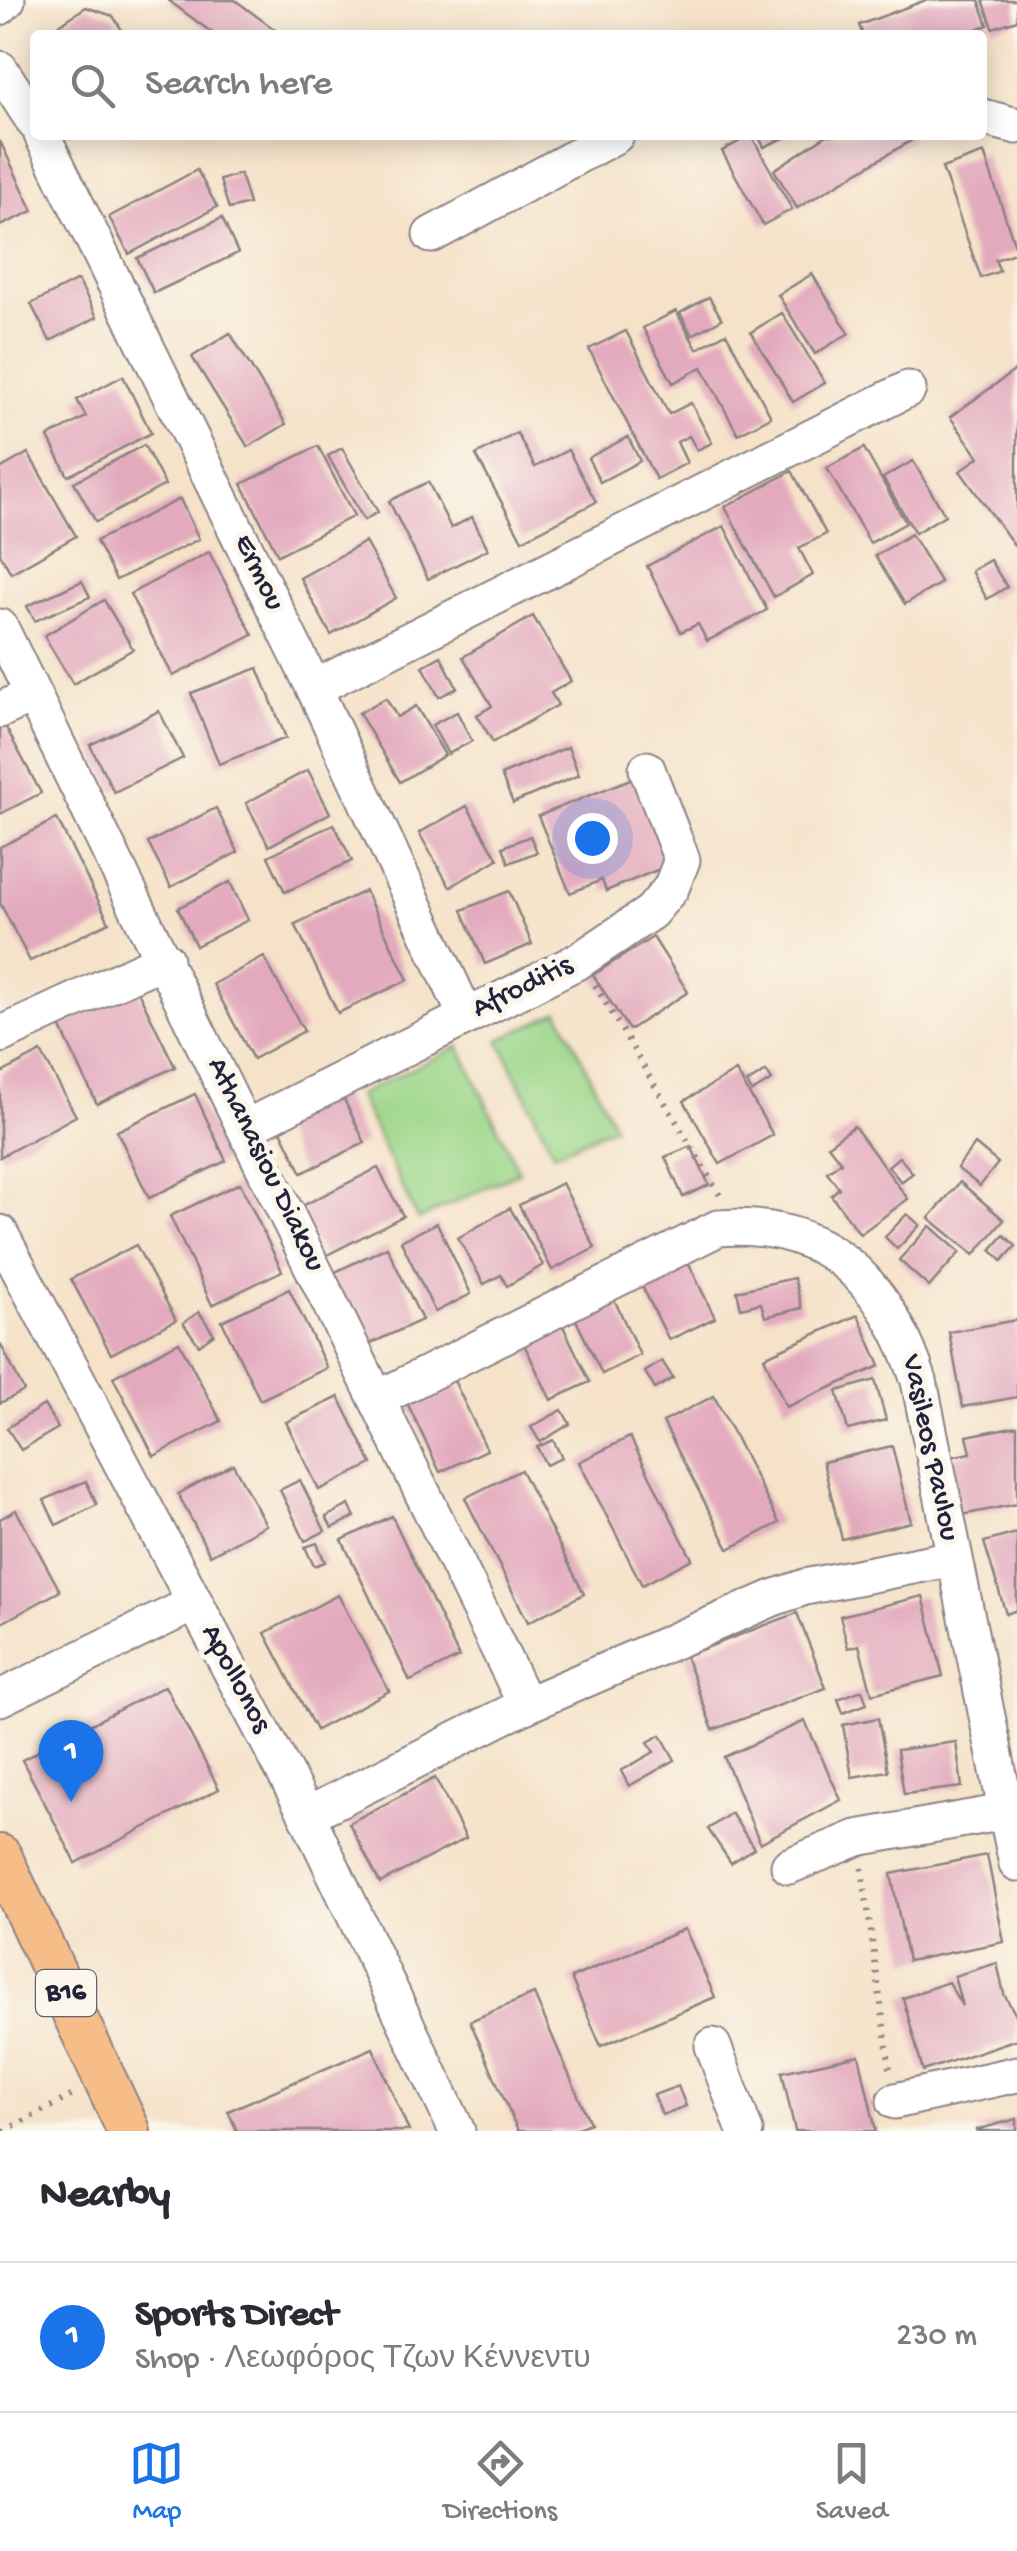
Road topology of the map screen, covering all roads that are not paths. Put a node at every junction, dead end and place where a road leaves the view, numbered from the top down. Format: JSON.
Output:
{"nodes":[{"id":1,"x":7,"y":0,"type":"edge"},
{"id":2,"x":0,"y":7,"type":"edge"},
{"id":3,"x":0,"y":68,"type":"edge"},
{"id":4,"x":30,"y":115,"type":"edge"},
{"id":5,"x":987,"y":118,"type":"edge"},
{"id":6,"x":1017,"y":126,"type":"edge"},
{"id":7,"x":44,"y":140,"type":"edge"},
{"id":8,"x":607,"y":140,"type":"edge"},
{"id":9,"x":431,"y":235,"type":"dead end"},
{"id":10,"x":908,"y":389,"type":"dead end"},
{"id":11,"x":0,"y":627,"type":"edge"},
{"id":12,"x":314,"y":688,"type":"junction"},
{"id":13,"x":33,"y":695,"type":"junction"},
{"id":14,"x":0,"y":710,"type":"edge"},
{"id":15,"x":647,"y":769,"type":"dead end"},
{"id":16,"x":165,"y":959,"type":"junction"},
{"id":17,"x":466,"y":1016,"type":"junction"},
{"id":18,"x":0,"y":1035,"type":"edge"},
{"id":19,"x":247,"y":1127,"type":"junction"},
{"id":20,"x":0,"y":1233,"type":"edge"},
{"id":21,"x":378,"y":1398,"type":"junction"},
{"id":22,"x":954,"y":1558,"type":"junction"},
{"id":23,"x":195,"y":1603,"type":"junction"},
{"id":24,"x":0,"y":1698,"type":"edge"},
{"id":25,"x":526,"y":1705,"type":"junction"},
{"id":26,"x":307,"y":1815,"type":"junction"},
{"id":27,"x":1012,"y":1835,"type":"edge"},
{"id":28,"x":0,"y":1856,"type":"edge"},
{"id":29,"x":789,"y":1866,"type":"dead end"},
{"id":30,"x":713,"y":2046,"type":"dead end"},
{"id":31,"x":1017,"y":2074,"type":"edge"},
{"id":32,"x":895,"y":2101,"type":"road end"},
{"id":33,"x":129,"y":2131,"type":"edge"},
{"id":34,"x":457,"y":2131,"type":"edge"},
{"id":35,"x":745,"y":2131,"type":"edge"}],
"edges":[{"from":1,"to":2,"type":"street"},
{"from":3,"to":4,"type":"street"},
{"from":5,"to":6,"type":"street"},
{"from":7,"to":12,"type":"street","name":"Ermou"},
{"from":8,"to":9,"type":"street"},
{"from":10,"to":12,"type":"street"},
{"from":11,"to":13,"type":"street","name":"Athanasiou Diakou"},
{"from":12,"to":17,"type":"street","name":"Ermou"},
{"from":13,"to":14,"type":"street"},
{"from":13,"to":16,"type":"street","name":"Athanasiou Diakou"},
{"from":15,"to":17,"type":"street","name":"Afroditis"},
{"from":16,"to":18,"type":"street"},
{"from":16,"to":19,"type":"street","name":"Athanasiou Diakou"},
{"from":17,"to":19,"type":"street","name":"Afroditis"},
{"from":19,"to":21,"type":"street","name":"Athanasiou Diakou"},
{"from":20,"to":23,"type":"street","name":"Apollonos"},
{"from":21,"to":22,"type":"street","name":"Vasileos Pavlou"},
{"from":21,"to":25,"type":"street","name":"Athanasiou Diakou"},
{"from":22,"to":25,"type":"street"},
{"from":22,"to":27,"type":"street","name":"Vasileos Pavlou"},
{"from":23,"to":24,"type":"street"},
{"from":23,"to":26,"type":"street","name":"Apollonos"},
{"from":25,"to":26,"type":"street"},
{"from":26,"to":34,"type":"street","name":"Apollonos"},
{"from":27,"to":29,"type":"street"},
{"from":28,"to":33,"type":"main road","number":"B16"},
{"from":30,"to":35,"type":"street"},
{"from":31,"to":32,"type":"street"}]}
